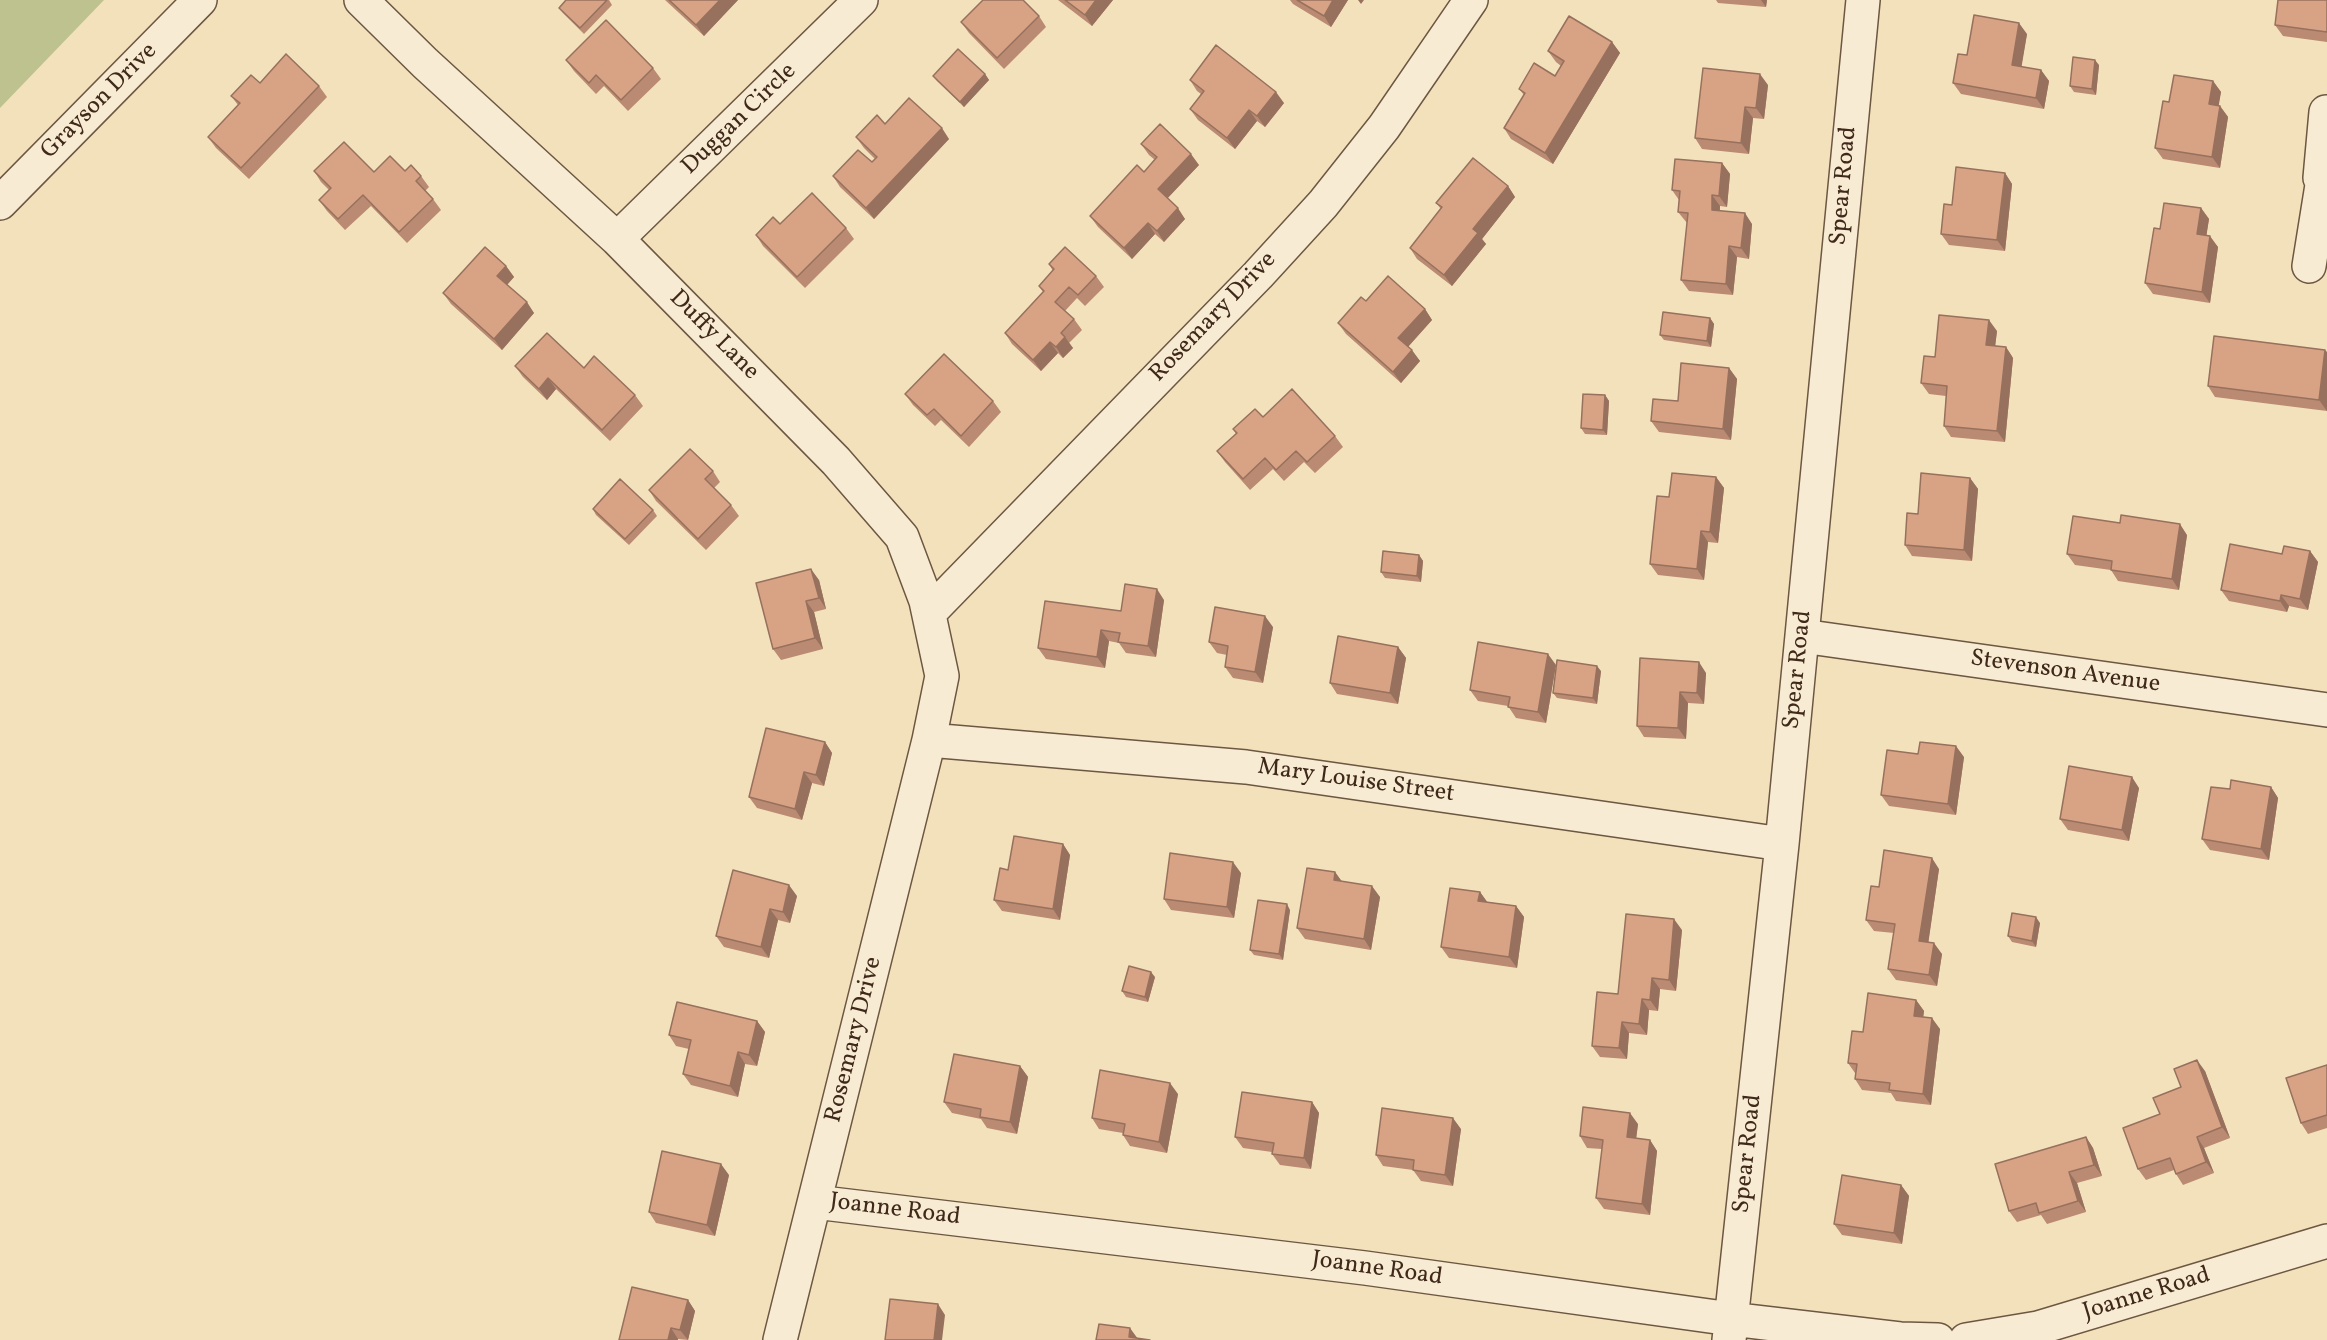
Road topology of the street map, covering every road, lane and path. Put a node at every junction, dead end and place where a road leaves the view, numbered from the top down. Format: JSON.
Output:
{"nodes":[{"id":1,"x":200,"y":0,"type":"edge"},
{"id":2,"x":361,"y":0,"type":"edge"},
{"id":3,"x":861,"y":0,"type":"edge"},
{"id":4,"x":1471,"y":0,"type":"edge"},
{"id":5,"x":1863,"y":0,"type":"edge"},
{"id":6,"x":2326,"y":112,"type":"edge"},
{"id":7,"x":2324,"y":189,"type":"edge"},
{"id":8,"x":0,"y":204,"type":"edge"},
{"id":9,"x":617,"y":239,"type":"junction"},
{"id":10,"x":2309,"y":266,"type":"dead end"},
{"id":11,"x":930,"y":613,"type":"junction"},
{"id":12,"x":1802,"y":636,"type":"junction"},
{"id":13,"x":2327,"y":710,"type":"edge"},
{"id":14,"x":929,"y":740,"type":"junction"},
{"id":15,"x":1782,"y":844,"type":"junction"},
{"id":16,"x":815,"y":1202,"type":"junction"},
{"id":17,"x":2327,"y":1241,"type":"edge"},
{"id":18,"x":1730,"y":1330,"type":"edge"},
{"id":19,"x":780,"y":1340,"type":"edge"},
{"id":20,"x":1938,"y":1340,"type":"edge"},
{"id":21,"x":1966,"y":1340,"type":"edge"}],
"edges":[{"from":1,"to":8,"type":"street","name":"Grayson Drive"},
{"from":2,"to":9,"type":"street","name":"Duffy Lane"},
{"from":3,"to":9,"type":"street","name":"Duggan Circle"},
{"from":4,"to":11,"type":"street","name":"Rosemary Drive"},
{"from":5,"to":12,"type":"street","name":"Spear Road"},
{"from":6,"to":7,"type":"street"},
{"from":7,"to":10,"type":"street"},
{"from":9,"to":11,"type":"street","name":"Duffy Lane"},
{"from":11,"to":14,"type":"street","name":"Duffy Lane"},
{"from":12,"to":13,"type":"street","name":"Stevenson Avenue"},
{"from":12,"to":15,"type":"street","name":"Spear Road"},
{"from":14,"to":15,"type":"street","name":"Mary Louise Street"},
{"from":14,"to":16,"type":"street","name":"Rosemary Drive"},
{"from":15,"to":18,"type":"street","name":"Spear Road"},
{"from":16,"to":18,"type":"street","name":"Joanne Road"},
{"from":16,"to":19,"type":"street","name":"Rosemary Drive"},
{"from":17,"to":21,"type":"street","name":"Joanne Road"},
{"from":18,"to":20,"type":"street","name":"Joanne Road"}]}
